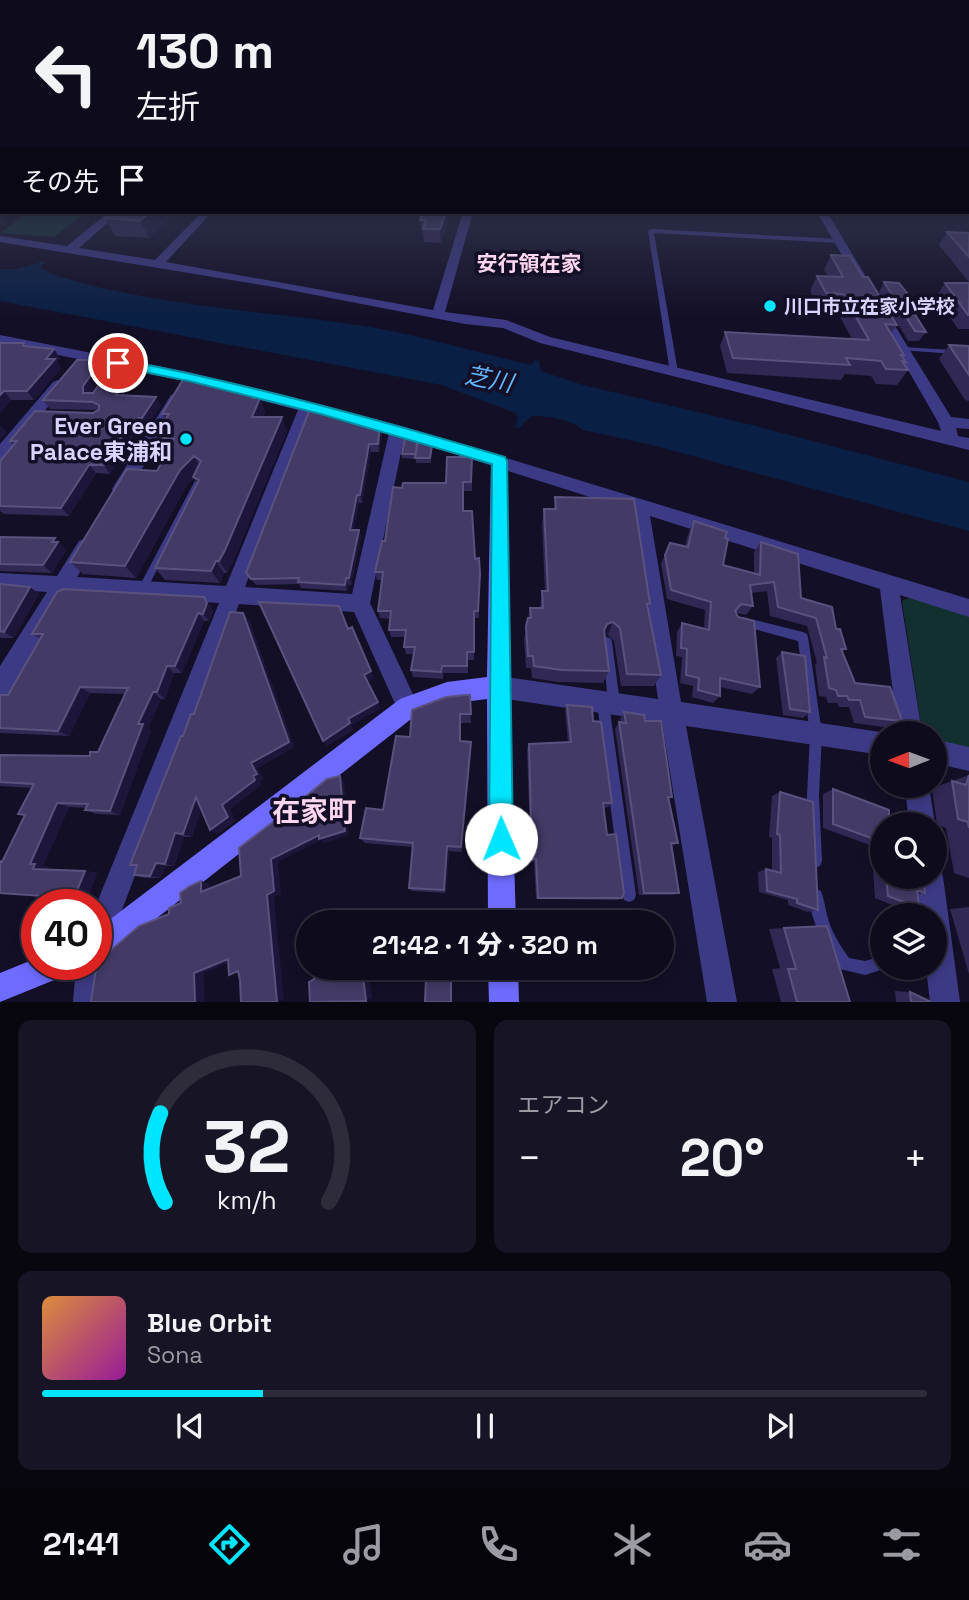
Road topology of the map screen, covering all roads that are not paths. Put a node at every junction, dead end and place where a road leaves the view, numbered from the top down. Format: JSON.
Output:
{"nodes":[{"id":1,"x":100,"y":225,"type":"edge"},
{"id":2,"x":194,"y":225,"type":"edge"},
{"id":3,"x":464,"y":225,"type":"edge"},
{"id":4,"x":829,"y":225,"type":"edge"},
{"id":5,"x":0,"y":239,"type":"edge"},
{"id":6,"x":839,"y":241,"type":"junction"},
{"id":7,"x":70,"y":250,"type":"junction"},
{"id":8,"x":158,"y":264,"type":"junction"},
{"id":9,"x":438,"y":315,"type":"junction"},
{"id":10,"x":0,"y":339,"type":"edge"},
{"id":11,"x":902,"y":349,"type":"junction"},
{"id":12,"x":969,"y":353,"type":"edge"},
{"id":13,"x":74,"y":366,"type":"junction"},
{"id":14,"x":674,"y":372,"type":"junction"},
{"id":15,"x":189,"y":377,"type":"junction"},
{"id":16,"x":307,"y":405,"type":"junction"},
{"id":17,"x":946,"y":422,"type":"junction"},
{"id":18,"x":969,"y":424,"type":"edge"},
{"id":19,"x":398,"y":430,"type":"junction"},
{"id":20,"x":951,"y":440,"type":"junction"},
{"id":21,"x":969,"y":444,"type":"edge"},
{"id":22,"x":0,"y":455,"type":"edge"},
{"id":23,"x":499,"y":461,"type":"junction"},
{"id":24,"x":202,"y":475,"type":"edge"},
{"id":25,"x":112,"y":504,"type":"edge"},
{"id":26,"x":639,"y":504,"type":"junction"},
{"id":27,"x":97,"y":527,"type":"edge"},
{"id":28,"x":0,"y":581,"type":"edge"},
{"id":29,"x":62,"y":585,"type":"junction"},
{"id":30,"x":889,"y":585,"type":"junction"},
{"id":31,"x":142,"y":590,"type":"junction"},
{"id":32,"x":232,"y":597,"type":"junction"},
{"id":33,"x":360,"y":603,"type":"junction"},
{"id":34,"x":969,"y":608,"type":"edge"},
{"id":35,"x":736,"y":620,"type":"edge"},
{"id":36,"x":607,"y":642,"type":"edge"},
{"id":37,"x":0,"y":686,"type":"edge"},
{"id":38,"x":499,"y":687,"type":"junction"},
{"id":39,"x":609,"y":704,"type":"junction"},
{"id":40,"x":408,"y":707,"type":"junction"},
{"id":41,"x":671,"y":714,"type":"junction"},
{"id":42,"x":908,"y":721,"type":"edge"},
{"id":43,"x":816,"y":734,"type":"junction"},
{"id":44,"x":870,"y":741,"type":"edge"},
{"id":45,"x":947,"y":754,"type":"edge"},
{"id":46,"x":969,"y":759,"type":"edge"},
{"id":47,"x":629,"y":895,"type":"dead end"},
{"id":48,"x":112,"y":901,"type":"edge"},
{"id":49,"x":502,"y":910,"type":"edge"},
{"id":50,"x":112,"y":936,"type":"edge"},
{"id":51,"x":870,"y":967,"type":"edge"},
{"id":52,"x":21,"y":979,"type":"edge"},
{"id":53,"x":90,"y":980,"type":"edge"},
{"id":54,"x":503,"y":980,"type":"edge"},
{"id":55,"x":942,"y":980,"type":"edge"},
{"id":56,"x":0,"y":988,"type":"edge"},
{"id":57,"x":88,"y":1002,"type":"edge"},
{"id":58,"x":504,"y":1002,"type":"edge"},
{"id":59,"x":722,"y":1002,"type":"edge"},
{"id":60,"x":945,"y":1002,"type":"edge"}],
"edges":[{"from":1,"to":7,"type":"street"},
{"from":2,"to":8,"type":"street"},
{"from":3,"to":9,"type":"street"},
{"from":4,"to":6,"type":"street"},
{"from":5,"to":7,"type":"street"},
{"from":6,"to":11,"type":"street"},
{"from":6,"to":14,"type":"lane"},
{"from":7,"to":8,"type":"street"},
{"from":8,"to":9,"type":"street"},
{"from":9,"to":14,"type":"street"},
{"from":10,"to":13,"type":"street"},
{"from":11,"to":12,"type":"lane"},
{"from":11,"to":17,"type":"street"},
{"from":13,"to":15,"type":"street"},
{"from":13,"to":22,"type":"street"},
{"from":14,"to":20,"type":"street"},
{"from":15,"to":16,"type":"street"},
{"from":15,"to":25,"type":"street"},
{"from":16,"to":19,"type":"street"},
{"from":16,"to":32,"type":"street"},
{"from":17,"to":18,"type":"street"},
{"from":17,"to":20,"type":"street"},
{"from":19,"to":23,"type":"street"},
{"from":19,"to":33,"type":"street"},
{"from":20,"to":21,"type":"street"},
{"from":23,"to":26,"type":"street"},
{"from":23,"to":38,"type":"street"},
{"from":24,"to":31,"type":"lane"},
{"from":26,"to":30,"type":"street"},
{"from":26,"to":41,"type":"street"},
{"from":27,"to":29,"type":"street"},
{"from":28,"to":29,"type":"street"},
{"from":29,"to":31,"type":"street"},
{"from":29,"to":37,"type":"street"},
{"from":30,"to":34,"type":"street"},
{"from":30,"to":42,"type":"street"},
{"from":31,"to":32,"type":"street"},
{"from":32,"to":33,"type":"street"},
{"from":32,"to":48,"type":"street"},
{"from":33,"to":40,"type":"street"},
{"from":35,"to":43,"type":"lane"},
{"from":36,"to":39,"type":"lane"},
{"from":38,"to":39,"type":"street"},
{"from":38,"to":40,"type":"street"},
{"from":38,"to":49,"type":"street"},
{"from":39,"to":41,"type":"street"},
{"from":39,"to":47,"type":"lane"},
{"from":40,"to":50,"type":"street"},
{"from":41,"to":43,"type":"street"},
{"from":41,"to":59,"type":"street"},
{"from":43,"to":44,"type":"street"},
{"from":43,"to":51,"type":"lane"},
{"from":45,"to":46,"type":"street"},
{"from":52,"to":56,"type":"street"},
{"from":53,"to":57,"type":"street"},
{"from":54,"to":58,"type":"street"},
{"from":55,"to":60,"type":"street"}]}
